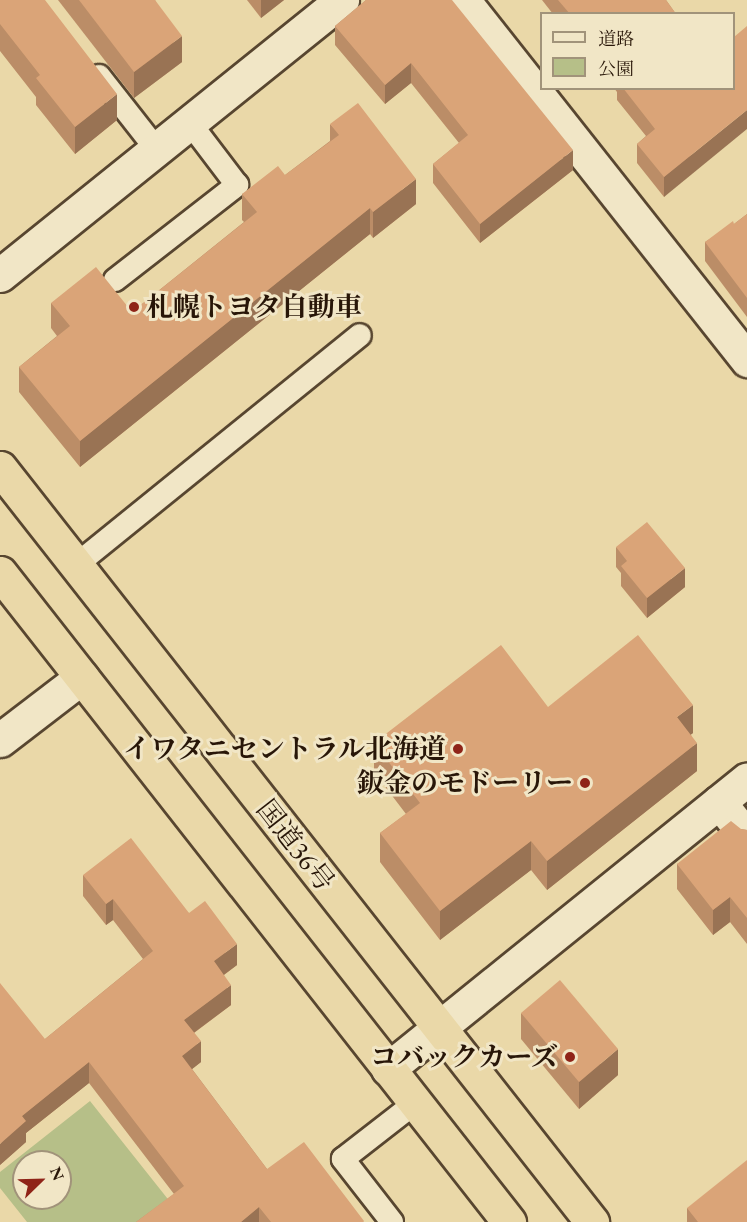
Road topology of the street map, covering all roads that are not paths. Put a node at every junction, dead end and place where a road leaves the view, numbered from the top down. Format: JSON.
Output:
{"nodes":[{"id":1,"x":342,"y":0,"type":"edge"},
{"id":2,"x":463,"y":0,"type":"edge"},
{"id":3,"x":84,"y":56,"type":"edge"},
{"id":4,"x":190,"y":123,"type":"junction"},
{"id":5,"x":157,"y":150,"type":"junction"},
{"id":6,"x":0,"y":275,"type":"edge"},
{"id":7,"x":115,"y":280,"type":"dead end"},
{"id":8,"x":360,"y":334,"type":"dead end"},
{"id":9,"x":747,"y":360,"type":"edge"},
{"id":10,"x":0,"y":468,"type":"edge"},
{"id":11,"x":76,"y":565,"type":"junction"},
{"id":12,"x":0,"y":573,"type":"edge"},
{"id":13,"x":82,"y":677,"type":"junction"},
{"id":14,"x":0,"y":740,"type":"edge"},
{"id":15,"x":747,"y":779,"type":"edge"},
{"id":16,"x":719,"y":802,"type":"junction"},
{"id":17,"x":747,"y":837,"type":"edge"},
{"id":18,"x":439,"y":1028,"type":"junction"},
{"id":19,"x":388,"y":1069,"type":"junction"},
{"id":20,"x":415,"y":1103,"type":"junction"},
{"id":21,"x":392,"y":1222,"type":"edge"},
{"id":22,"x":509,"y":1222,"type":"edge"},
{"id":23,"x":592,"y":1222,"type":"edge"}],
"edges":[{"from":1,"to":4,"type":"street"},
{"from":2,"to":9,"type":"street"},
{"from":3,"to":5,"type":"lane"},
{"from":4,"to":5,"type":"street"},
{"from":4,"to":7,"type":"lane"},
{"from":5,"to":6,"type":"street"},
{"from":8,"to":11,"type":"lane"},
{"from":10,"to":11,"type":"highway","name":"国道36号"},
{"from":11,"to":18,"type":"highway","name":"国道36号"},
{"from":12,"to":13,"type":"highway"},
{"from":13,"to":14,"type":"street"},
{"from":13,"to":19,"type":"highway"},
{"from":15,"to":16,"type":"street"},
{"from":16,"to":17,"type":"street"},
{"from":16,"to":18,"type":"street"},
{"from":18,"to":19,"type":"street"},
{"from":18,"to":23,"type":"highway","name":"国道36号"},
{"from":19,"to":20,"type":"highway"},
{"from":20,"to":21,"type":"lane"},
{"from":20,"to":22,"type":"highway"}]}
